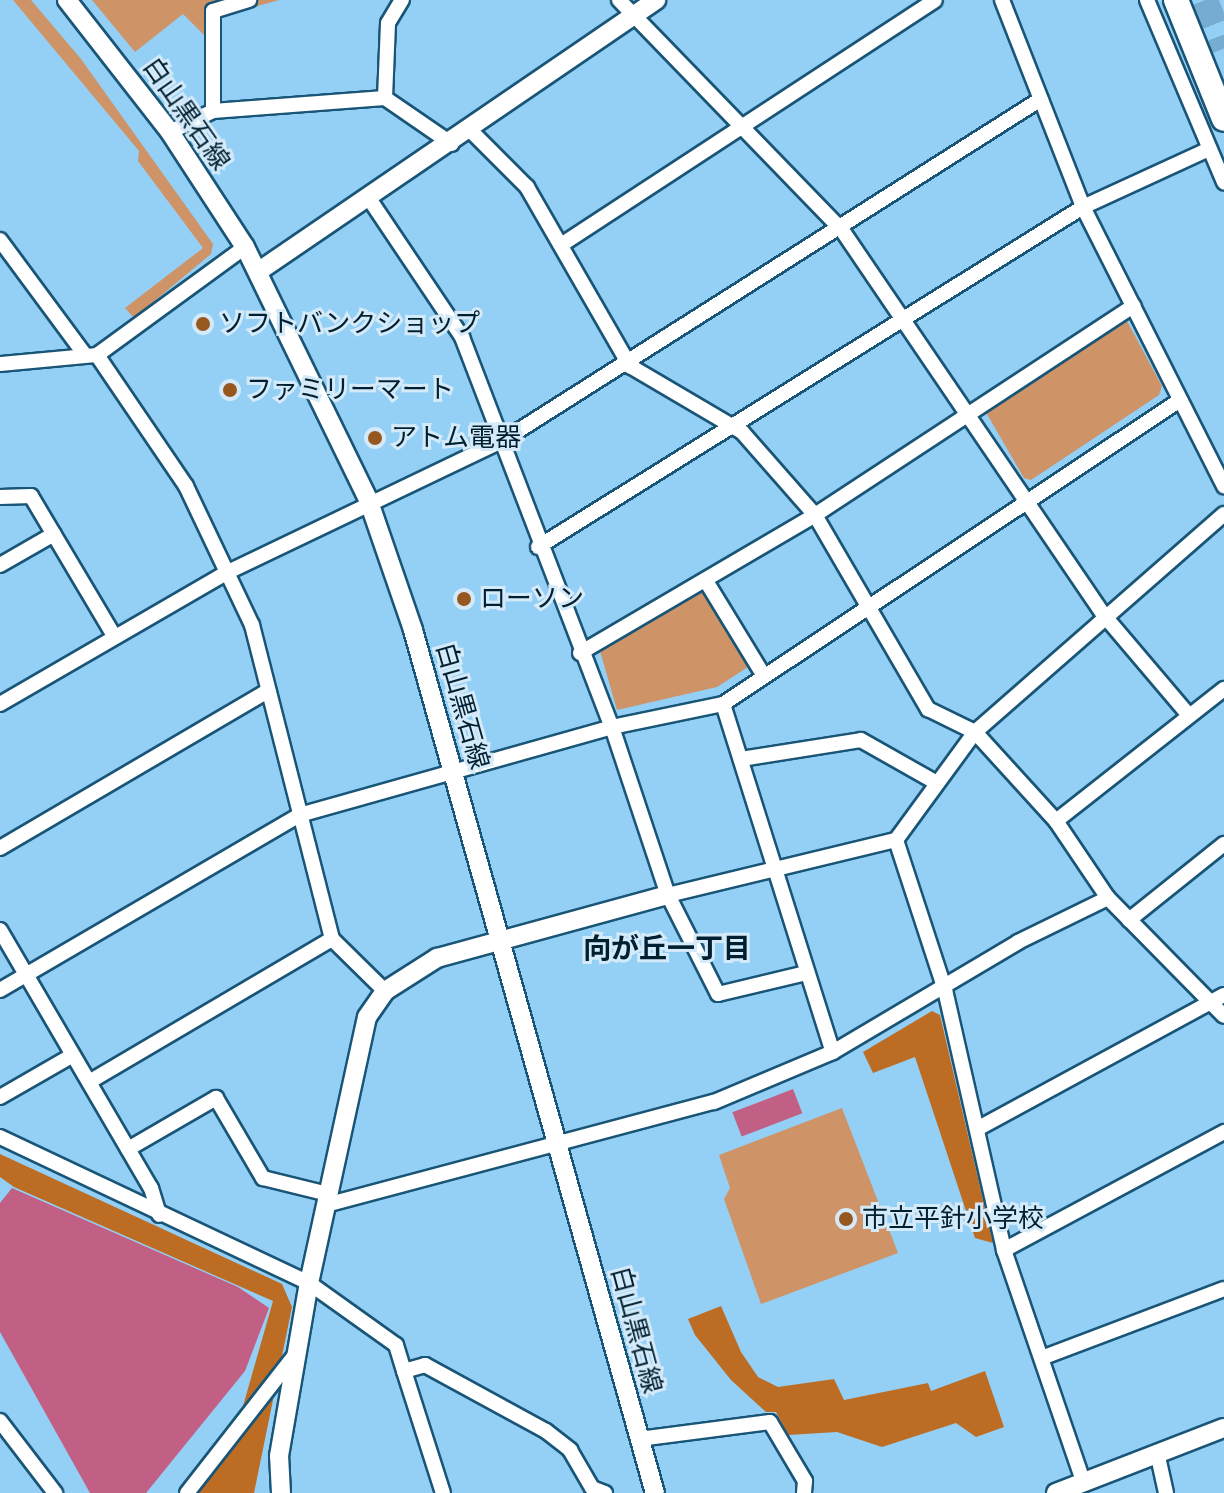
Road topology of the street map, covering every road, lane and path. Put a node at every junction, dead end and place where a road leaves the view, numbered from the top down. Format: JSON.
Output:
{"nodes":[{"id":1,"x":67,"y":0,"type":"edge"},
{"id":2,"x":249,"y":0,"type":"edge"},
{"id":3,"x":402,"y":0,"type":"edge"},
{"id":4,"x":619,"y":0,"type":"edge"},
{"id":5,"x":656,"y":0,"type":"edge"},
{"id":6,"x":935,"y":0,"type":"edge"},
{"id":7,"x":1002,"y":0,"type":"edge"},
{"id":8,"x":1147,"y":0,"type":"edge"},
{"id":9,"x":1176,"y":0,"type":"edge"},
{"id":10,"x":631,"y":16,"type":"junction"},
{"id":11,"x":385,"y":98,"type":"junction"},
{"id":12,"x":1041,"y":99,"type":"junction"},
{"id":13,"x":213,"y":111,"type":"junction"},
{"id":14,"x":1224,"y":119,"type":"edge"},
{"id":15,"x":745,"y":130,"type":"junction"},
{"id":16,"x":170,"y":132,"type":"junction"},
{"id":17,"x":472,"y":132,"type":"junction"},
{"id":18,"x":452,"y":144,"type":"junction"},
{"id":19,"x":1209,"y":149,"type":"junction"},
{"id":20,"x":1224,"y":182,"type":"edge"},
{"id":21,"x":368,"y":197,"type":"junction"},
{"id":22,"x":1083,"y":207,"type":"junction"},
{"id":23,"x":842,"y":230,"type":"junction"},
{"id":24,"x":0,"y":240,"type":"edge"},
{"id":25,"x":564,"y":243,"type":"junction"},
{"id":26,"x":245,"y":247,"type":"junction"},
{"id":27,"x":259,"y":271,"type":"junction"},
{"id":28,"x":1133,"y":306,"type":"junction"},
{"id":29,"x":905,"y":325,"type":"junction"},
{"id":30,"x":91,"y":355,"type":"junction"},
{"id":31,"x":0,"y":364,"type":"edge"},
{"id":32,"x":630,"y":366,"type":"junction"},
{"id":33,"x":1180,"y":400,"type":"junction"},
{"id":34,"x":965,"y":415,"type":"junction"},
{"id":35,"x":735,"y":429,"type":"junction"},
{"id":36,"x":502,"y":441,"type":"junction"},
{"id":37,"x":1224,"y":486,"type":"edge"},
{"id":38,"x":0,"y":497,"type":"edge"},
{"id":39,"x":368,"y":499,"type":"junction"},
{"id":40,"x":1028,"y":505,"type":"junction"},
{"id":41,"x":1224,"y":514,"type":"edge"},
{"id":42,"x":815,"y":515,"type":"junction"},
{"id":43,"x":54,"y":534,"type":"junction"},
{"id":44,"x":538,"y":547,"type":"junction"},
{"id":45,"x":0,"y":565,"type":"edge"},
{"id":46,"x":228,"y":572,"type":"junction"},
{"id":47,"x":706,"y":581,"type":"junction"},
{"id":48,"x":870,"y":608,"type":"junction"},
{"id":49,"x":1103,"y":614,"type":"junction"},
{"id":50,"x":114,"y":636,"type":"junction"},
{"id":51,"x":580,"y":653,"type":"junction"},
{"id":52,"x":764,"y":676,"type":"junction"},
{"id":53,"x":1224,"y":689,"type":"edge"},
{"id":54,"x":268,"y":691,"type":"junction"},
{"id":55,"x":0,"y":704,"type":"edge"},
{"id":56,"x":723,"y":704,"type":"junction"},
{"id":57,"x":1186,"y":712,"type":"junction"},
{"id":58,"x":612,"y":727,"type":"junction"},
{"id":59,"x":975,"y":732,"type":"junction"},
{"id":60,"x":741,"y":759,"type":"junction"},
{"id":61,"x":453,"y":771,"type":"junction"},
{"id":62,"x":937,"y":783,"type":"junction"},
{"id":63,"x":299,"y":815,"type":"junction"},
{"id":64,"x":1056,"y":821,"type":"junction"},
{"id":65,"x":896,"y":840,"type":"junction"},
{"id":66,"x":1224,"y":844,"type":"edge"},
{"id":67,"x":0,"y":848,"type":"edge"},
{"id":68,"x":779,"y":871,"type":"junction"},
{"id":69,"x":668,"y":895,"type":"junction"},
{"id":70,"x":1108,"y":898,"type":"junction"},
{"id":71,"x":1129,"y":920,"type":"junction"},
{"id":72,"x":0,"y":930,"type":"edge"},
{"id":73,"x":332,"y":939,"type":"junction"},
{"id":74,"x":501,"y":942,"type":"junction"},
{"id":75,"x":806,"y":973,"type":"junction"},
{"id":76,"x":26,"y":975,"type":"junction"},
{"id":77,"x":0,"y":990,"type":"edge"},
{"id":78,"x":945,"y":990,"type":"junction"},
{"id":79,"x":385,"y":991,"type":"junction"},
{"id":80,"x":1224,"y":995,"type":"edge"},
{"id":81,"x":1210,"y":1006,"type":"junction"},
{"id":82,"x":1224,"y":1016,"type":"edge"},
{"id":83,"x":833,"y":1052,"type":"junction"},
{"id":84,"x":73,"y":1055,"type":"junction"},
{"id":85,"x":89,"y":1082,"type":"junction"},
{"id":86,"x":0,"y":1097,"type":"edge"},
{"id":87,"x":977,"y":1129,"type":"junction"},
{"id":88,"x":1224,"y":1132,"type":"edge"},
{"id":89,"x":0,"y":1137,"type":"edge"},
{"id":90,"x":557,"y":1142,"type":"junction"},
{"id":91,"x":128,"y":1149,"type":"junction"},
{"id":92,"x":327,"y":1199,"type":"junction"},
{"id":93,"x":159,"y":1215,"type":"junction"},
{"id":94,"x":1004,"y":1250,"type":"junction"},
{"id":95,"x":309,"y":1283,"type":"junction"},
{"id":96,"x":1224,"y":1289,"type":"edge"},
{"id":97,"x":297,"y":1352,"type":"junction"},
{"id":98,"x":1044,"y":1357,"type":"junction"},
{"id":99,"x":404,"y":1371,"type":"junction"},
{"id":100,"x":0,"y":1421,"type":"edge"},
{"id":101,"x":1224,"y":1428,"type":"edge"},
{"id":102,"x":639,"y":1439,"type":"junction"},
{"id":103,"x":1157,"y":1452,"type":"junction"},
{"id":104,"x":1083,"y":1481,"type":"junction"},
{"id":105,"x":55,"y":1493,"type":"edge"},
{"id":106,"x":187,"y":1493,"type":"edge"},
{"id":107,"x":281,"y":1493,"type":"edge"},
{"id":108,"x":443,"y":1493,"type":"edge"},
{"id":109,"x":605,"y":1493,"type":"edge"},
{"id":110,"x":655,"y":1493,"type":"edge"},
{"id":111,"x":804,"y":1493,"type":"edge"},
{"id":112,"x":1056,"y":1493,"type":"edge"},
{"id":113,"x":1166,"y":1493,"type":"edge"}],
"edges":[{"from":1,"to":16,"type":"street","name":"白山黒石線"},
{"from":2,"to":13,"type":"street"},
{"from":3,"to":11,"type":"street"},
{"from":4,"to":10,"type":"street"},
{"from":5,"to":10,"type":"street"},
{"from":6,"to":15,"type":"street"},
{"from":7,"to":12,"type":"street"},
{"from":8,"to":19,"type":"street"},
{"from":9,"to":14,"type":"highway"},
{"from":10,"to":15,"type":"street"},
{"from":10,"to":17,"type":"street"},
{"from":11,"to":13,"type":"street"},
{"from":11,"to":18,"type":"street"},
{"from":12,"to":22,"type":"street"},
{"from":12,"to":23,"type":"street"},
{"from":13,"to":16,"type":"street"},
{"from":15,"to":23,"type":"street"},
{"from":15,"to":25,"type":"street"},
{"from":16,"to":26,"type":"street","name":"白山黒石線"},
{"from":17,"to":18,"type":"street"},
{"from":17,"to":25,"type":"street"},
{"from":18,"to":21,"type":"street"},
{"from":19,"to":20,"type":"street"},
{"from":19,"to":22,"type":"street"},
{"from":21,"to":27,"type":"street"},
{"from":21,"to":36,"type":"street"},
{"from":22,"to":28,"type":"street"},
{"from":22,"to":29,"type":"street"},
{"from":23,"to":29,"type":"street"},
{"from":23,"to":32,"type":"street"},
{"from":24,"to":30,"type":"street"},
{"from":25,"to":32,"type":"street"},
{"from":26,"to":27,"type":"street","name":"白山黒石線"},
{"from":26,"to":30,"type":"street"},
{"from":27,"to":39,"type":"street","name":"白山黒石線"},
{"from":28,"to":33,"type":"street"},
{"from":28,"to":34,"type":"street"},
{"from":29,"to":34,"type":"street"},
{"from":29,"to":35,"type":"street"},
{"from":30,"to":31,"type":"street"},
{"from":30,"to":46,"type":"street"},
{"from":32,"to":35,"type":"street"},
{"from":32,"to":36,"type":"street"},
{"from":33,"to":37,"type":"street"},
{"from":33,"to":40,"type":"street"},
{"from":34,"to":40,"type":"street"},
{"from":34,"to":42,"type":"street"},
{"from":35,"to":42,"type":"street"},
{"from":35,"to":44,"type":"street"},
{"from":36,"to":39,"type":"street"},
{"from":36,"to":44,"type":"street"},
{"from":38,"to":43,"type":"street"},
{"from":39,"to":46,"type":"street"},
{"from":39,"to":61,"type":"street","name":"白山黒石線"},
{"from":40,"to":48,"type":"street"},
{"from":40,"to":49,"type":"street"},
{"from":41,"to":49,"type":"street"},
{"from":42,"to":47,"type":"street"},
{"from":42,"to":48,"type":"street"},
{"from":43,"to":45,"type":"street"},
{"from":43,"to":50,"type":"street"},
{"from":44,"to":51,"type":"street"},
{"from":46,"to":50,"type":"street"},
{"from":46,"to":54,"type":"street"},
{"from":47,"to":51,"type":"street"},
{"from":47,"to":52,"type":"street"},
{"from":48,"to":52,"type":"street"},
{"from":48,"to":59,"type":"street"},
{"from":49,"to":57,"type":"street"},
{"from":49,"to":59,"type":"street"},
{"from":50,"to":55,"type":"street"},
{"from":51,"to":58,"type":"street"},
{"from":52,"to":56,"type":"street"},
{"from":53,"to":57,"type":"street"},
{"from":54,"to":63,"type":"street"},
{"from":54,"to":67,"type":"street"},
{"from":56,"to":58,"type":"street"},
{"from":56,"to":60,"type":"street"},
{"from":57,"to":64,"type":"street"},
{"from":58,"to":61,"type":"street"},
{"from":58,"to":69,"type":"street"},
{"from":59,"to":62,"type":"street"},
{"from":59,"to":64,"type":"street"},
{"from":60,"to":62,"type":"street"},
{"from":60,"to":68,"type":"street"},
{"from":61,"to":63,"type":"street"},
{"from":61,"to":74,"type":"street","name":"白山黒石線"},
{"from":62,"to":65,"type":"street"},
{"from":63,"to":73,"type":"street"},
{"from":63,"to":76,"type":"street"},
{"from":64,"to":70,"type":"street"},
{"from":65,"to":68,"type":"street"},
{"from":65,"to":78,"type":"street"},
{"from":66,"to":71,"type":"street"},
{"from":68,"to":69,"type":"street"},
{"from":68,"to":75,"type":"street"},
{"from":69,"to":74,"type":"street"},
{"from":69,"to":75,"type":"street"},
{"from":70,"to":71,"type":"street"},
{"from":70,"to":78,"type":"street"},
{"from":71,"to":81,"type":"street"},
{"from":72,"to":76,"type":"street"},
{"from":73,"to":79,"type":"street"},
{"from":73,"to":85,"type":"street"},
{"from":74,"to":79,"type":"street"},
{"from":74,"to":90,"type":"street","name":"白山黒石線"},
{"from":75,"to":83,"type":"street"},
{"from":76,"to":77,"type":"street"},
{"from":76,"to":84,"type":"street"},
{"from":78,"to":83,"type":"street"},
{"from":78,"to":87,"type":"street"},
{"from":79,"to":92,"type":"street"},
{"from":80,"to":81,"type":"street"},
{"from":81,"to":82,"type":"street"},
{"from":81,"to":87,"type":"street"},
{"from":83,"to":90,"type":"street"},
{"from":84,"to":85,"type":"street"},
{"from":84,"to":86,"type":"street"},
{"from":85,"to":91,"type":"street"},
{"from":87,"to":94,"type":"street"},
{"from":88,"to":94,"type":"street"},
{"from":89,"to":93,"type":"street"},
{"from":90,"to":92,"type":"street"},
{"from":90,"to":102,"type":"street","name":"白山黒石線"},
{"from":91,"to":92,"type":"street"},
{"from":91,"to":93,"type":"street"},
{"from":92,"to":95,"type":"street"},
{"from":93,"to":95,"type":"street"},
{"from":94,"to":98,"type":"street"},
{"from":95,"to":97,"type":"street"},
{"from":95,"to":99,"type":"street"},
{"from":96,"to":98,"type":"street"},
{"from":97,"to":106,"type":"street"},
{"from":97,"to":107,"type":"street"},
{"from":98,"to":104,"type":"street"},
{"from":99,"to":108,"type":"street"},
{"from":99,"to":109,"type":"street"},
{"from":100,"to":105,"type":"street"},
{"from":101,"to":103,"type":"street"},
{"from":102,"to":110,"type":"street","name":"白山黒石線"},
{"from":102,"to":111,"type":"street"},
{"from":103,"to":104,"type":"street"},
{"from":103,"to":113,"type":"street"},
{"from":104,"to":112,"type":"street"}]}
